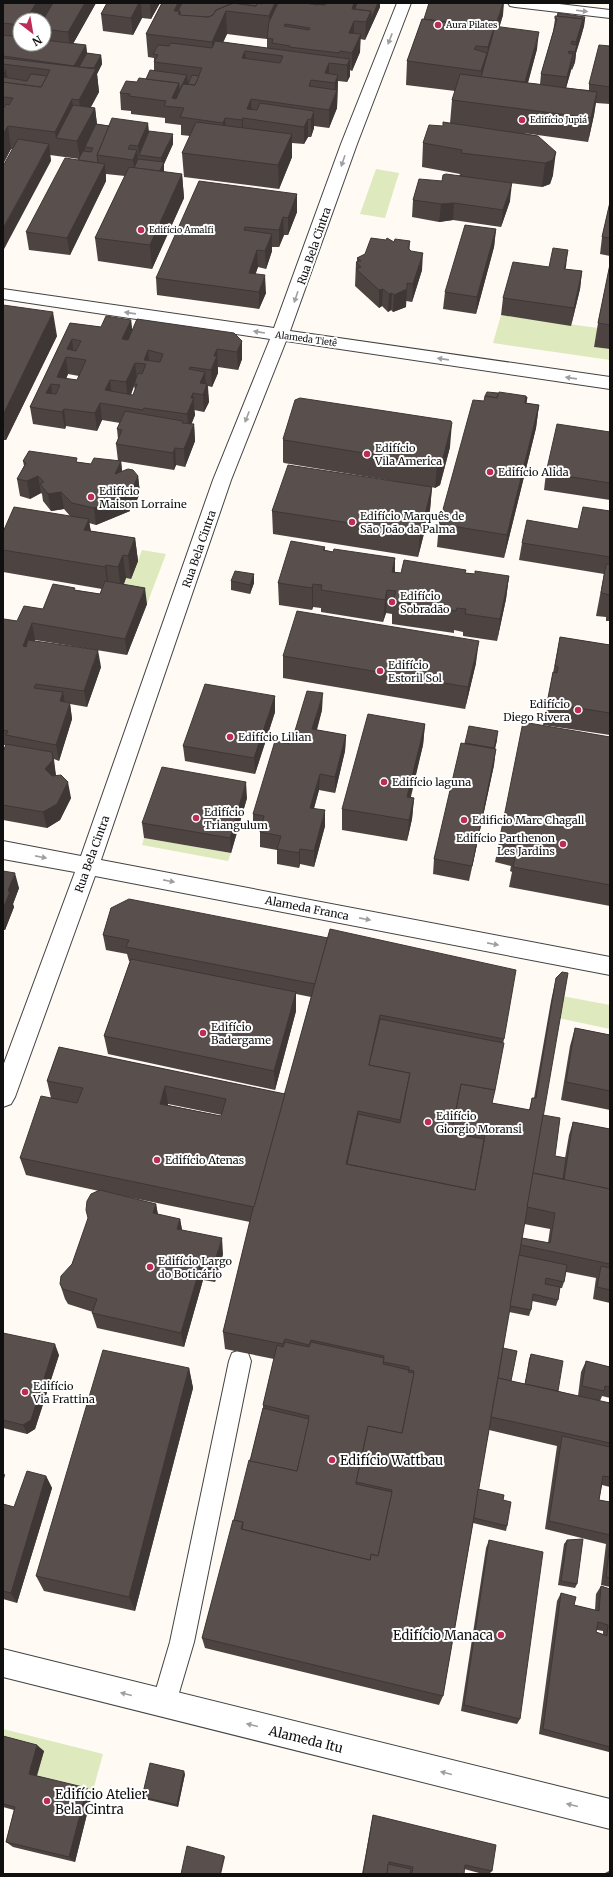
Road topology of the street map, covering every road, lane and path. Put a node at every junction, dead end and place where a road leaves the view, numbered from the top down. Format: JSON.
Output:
{"nodes":[{"id":1,"x":404,"y":3,"type":"edge"},
{"id":2,"x":515,"y":3,"type":"edge"},
{"id":3,"x":610,"y":14,"type":"edge"},
{"id":4,"x":3,"y":294,"type":"edge"},
{"id":5,"x":280,"y":335,"type":"junction"},
{"id":6,"x":610,"y":383,"type":"edge"},
{"id":7,"x":3,"y":850,"type":"edge"},
{"id":8,"x":88,"y":865,"type":"junction"},
{"id":9,"x":610,"y":966,"type":"edge"},
{"id":10,"x":3,"y":1097,"type":"edge"},
{"id":11,"x":240,"y":1361,"type":"edge"},
{"id":12,"x":3,"y":1663,"type":"edge"},
{"id":13,"x":164,"y":1703,"type":"junction"},
{"id":14,"x":610,"y":1814,"type":"edge"}],
"edges":[{"from":1,"to":5,"type":"street","name":"Rua Bela Cintra","one_way":true},
{"from":2,"to":3,"type":"street","one_way":true},
{"from":5,"to":4,"type":"street","name":"Alameda Tietê","one_way":true},
{"from":6,"to":5,"type":"street","name":"Alameda Tietê","one_way":true},
{"from":5,"to":8,"type":"street","name":"Rua Bela Cintra","one_way":true},
{"from":7,"to":8,"type":"street","name":"Alameda Franca","one_way":true},
{"from":8,"to":9,"type":"street","name":"Alameda Franca","one_way":true},
{"from":8,"to":10,"type":"street","name":"Rua Bela Cintra"},
{"from":11,"to":13,"type":"lane"},
{"from":13,"to":12,"type":"street","name":"Alameda Itu","one_way":true},
{"from":14,"to":13,"type":"street","name":"Alameda Itu","one_way":true}]}
